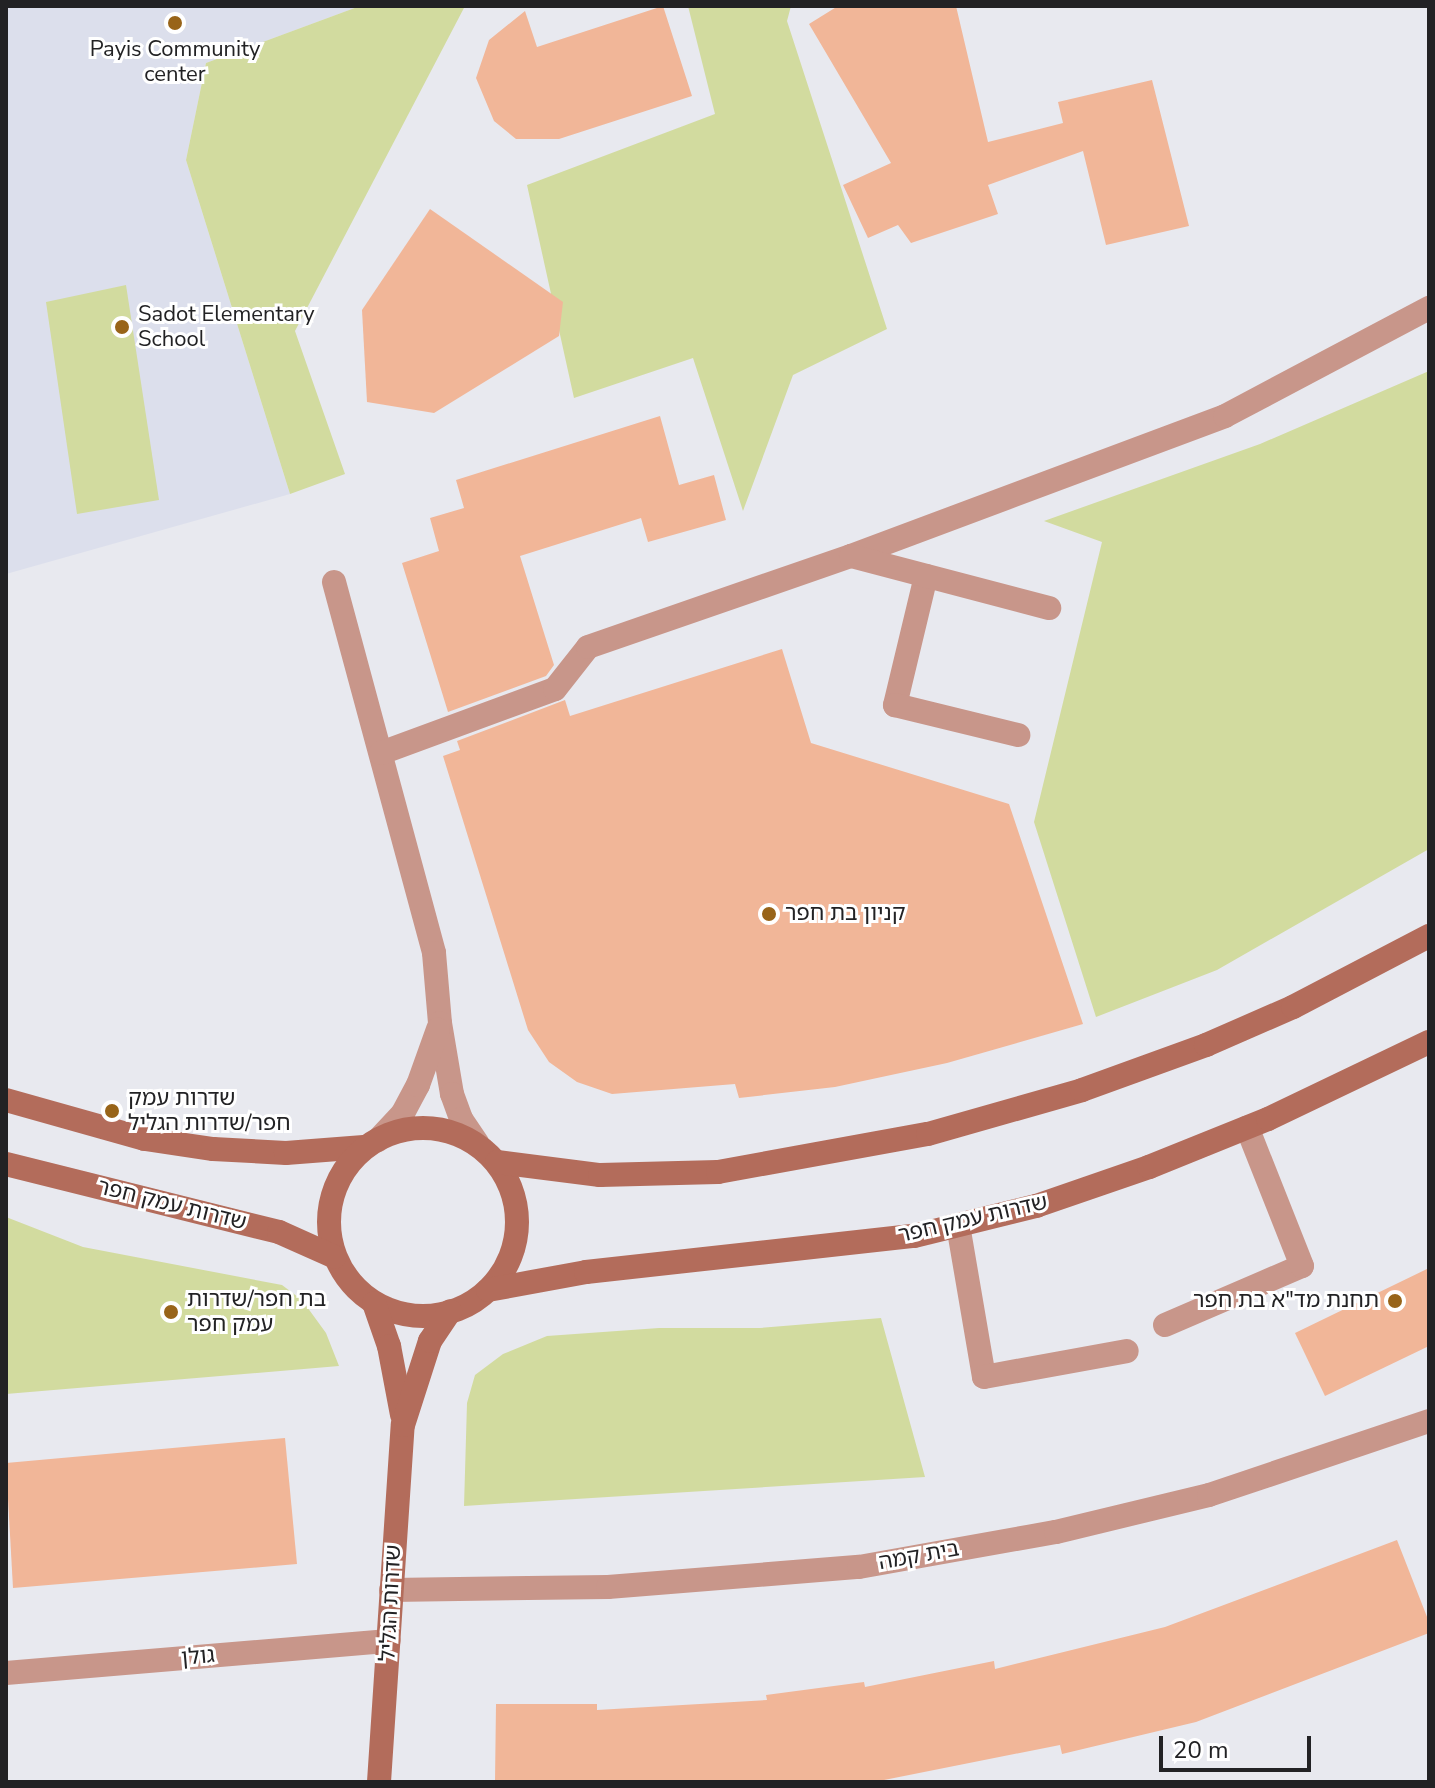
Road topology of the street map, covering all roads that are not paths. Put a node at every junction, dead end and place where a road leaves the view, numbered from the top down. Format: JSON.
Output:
{"nodes":[{"id":1,"x":1429,"y":308,"type":"edge"},
{"id":2,"x":851,"y":556,"type":"junction"},
{"id":3,"x":926,"y":576,"type":"junction"},
{"id":4,"x":334,"y":582,"type":"dead end"},
{"id":5,"x":1049,"y":608,"type":"dead end"},
{"id":6,"x":1018,"y":735,"type":"dead end"},
{"id":7,"x":381,"y":753,"type":"junction"},
{"id":8,"x":1429,"y":936,"type":"edge"},
{"id":9,"x":440,"y":1023,"type":"junction"},
{"id":10,"x":1429,"y":1042,"type":"edge"},
{"id":11,"x":6,"y":1100,"type":"edge"},
{"id":12,"x":1247,"y":1127,"type":"junction"},
{"id":13,"x":477,"y":1143,"type":"junction"},
{"id":14,"x":371,"y":1144,"type":"junction"},
{"id":15,"x":497,"y":1162,"type":"junction"},
{"id":16,"x":6,"y":1164,"type":"edge"},
{"id":17,"x":958,"y":1225,"type":"junction"},
{"id":18,"x":335,"y":1257,"type":"junction"},
{"id":19,"x":488,"y":1290,"type":"junction"},
{"id":20,"x":374,"y":1303,"type":"junction"},
{"id":21,"x":450,"y":1311,"type":"junction"},
{"id":22,"x":1165,"y":1325,"type":"dead end"},
{"id":23,"x":1127,"y":1351,"type":"dead end"},
{"id":24,"x":1429,"y":1421,"type":"edge"},
{"id":25,"x":403,"y":1425,"type":"junction"},
{"id":26,"x":391,"y":1590,"type":"junction"},
{"id":27,"x":389,"y":1641,"type":"junction"},
{"id":28,"x":6,"y":1673,"type":"edge"},
{"id":29,"x":379,"y":1782,"type":"edge"}],
"edges":[{"from":1,"to":2,"type":"street"},
{"from":2,"to":3,"type":"street"},
{"from":2,"to":7,"type":"street"},
{"from":3,"to":5,"type":"street"},
{"from":3,"to":6,"type":"street"},
{"from":4,"to":7,"type":"street"},
{"from":7,"to":9,"type":"street"},
{"from":8,"to":15,"type":"street"},
{"from":9,"to":13,"type":"street"},
{"from":9,"to":14,"type":"street"},
{"from":10,"to":12,"type":"street","name":"שדרות עמק חפר"},
{"from":11,"to":14,"type":"street"},
{"from":12,"to":17,"type":"street","name":"שדרות עמק חפר"},
{"from":12,"to":22,"type":"street"},
{"from":13,"to":14,"type":"street"},
{"from":13,"to":15,"type":"street"},
{"from":14,"to":18,"type":"street"},
{"from":15,"to":19,"type":"street"},
{"from":16,"to":18,"type":"street","name":"שדרות עמק חפר"},
{"from":17,"to":19,"type":"street","name":"שדרות עמק חפר"},
{"from":17,"to":23,"type":"street"},
{"from":18,"to":20,"type":"street"},
{"from":19,"to":21,"type":"street"},
{"from":20,"to":21,"type":"street"},
{"from":20,"to":25,"type":"street","name":"שדרות הגליל"},
{"from":21,"to":25,"type":"street","name":"שדרות הגליל"},
{"from":24,"to":26,"type":"street","name":"בית קמה"},
{"from":25,"to":26,"type":"street","name":"שדרות הגליל"},
{"from":26,"to":27,"type":"street","name":"שדרות הגליל"},
{"from":27,"to":28,"type":"street","name":"גולן"},
{"from":27,"to":29,"type":"street","name":"שדרות הגליל"}]}
